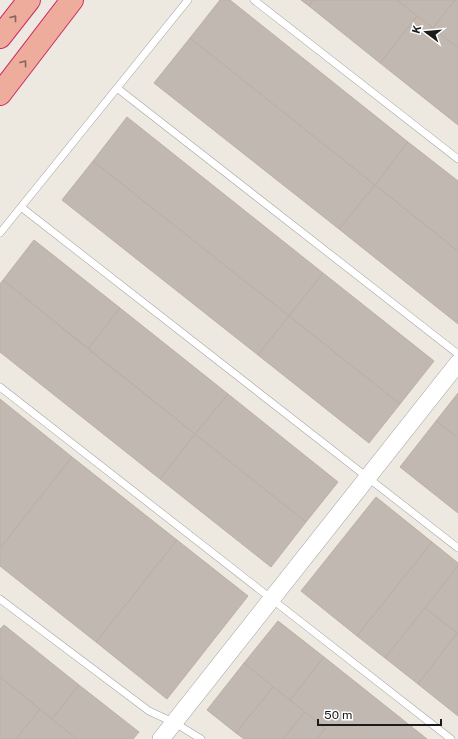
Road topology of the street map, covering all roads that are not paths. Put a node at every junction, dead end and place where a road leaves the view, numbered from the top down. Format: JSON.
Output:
{"nodes":[{"id":1,"x":29,"y":0,"type":"edge"},
{"id":2,"x":72,"y":0,"type":"edge"},
{"id":3,"x":188,"y":0,"type":"edge"},
{"id":4,"x":254,"y":0,"type":"edge"},
{"id":5,"x":0,"y":37,"type":"edge"},
{"id":6,"x":117,"y":88,"type":"junction"},
{"id":7,"x":0,"y":94,"type":"edge"},
{"id":8,"x":458,"y":159,"type":"edge"},
{"id":9,"x":21,"y":207,"type":"junction"},
{"id":10,"x":0,"y":234,"type":"edge"},
{"id":11,"x":458,"y":354,"type":"edge"},
{"id":12,"x":458,"y":363,"type":"edge"},
{"id":13,"x":0,"y":387,"type":"edge"},
{"id":14,"x":367,"y":478,"type":"junction"},
{"id":15,"x":458,"y":548,"type":"edge"},
{"id":16,"x":271,"y":598,"type":"junction"},
{"id":17,"x":0,"y":599,"type":"edge"},
{"id":18,"x":175,"y":723,"type":"junction"},
{"id":19,"x":161,"y":739,"type":"edge"},
{"id":20,"x":201,"y":739,"type":"edge"},
{"id":21,"x":451,"y":739,"type":"edge"}],
"edges":[{"from":5,"to":1,"type":"highway","one_way":true},
{"from":7,"to":2,"type":"highway","one_way":true},
{"from":3,"to":6,"type":"lane"},
{"from":4,"to":8,"type":"lane"},
{"from":6,"to":9,"type":"lane"},
{"from":6,"to":11,"type":"lane"},
{"from":9,"to":10,"type":"lane"},
{"from":9,"to":14,"type":"lane"},
{"from":12,"to":14,"type":"street"},
{"from":13,"to":16,"type":"lane"},
{"from":14,"to":15,"type":"lane"},
{"from":14,"to":16,"type":"street"},
{"from":16,"to":18,"type":"street"},
{"from":16,"to":21,"type":"lane"},
{"from":17,"to":18,"type":"lane"},
{"from":18,"to":19,"type":"street"},
{"from":18,"to":20,"type":"lane"}]}
